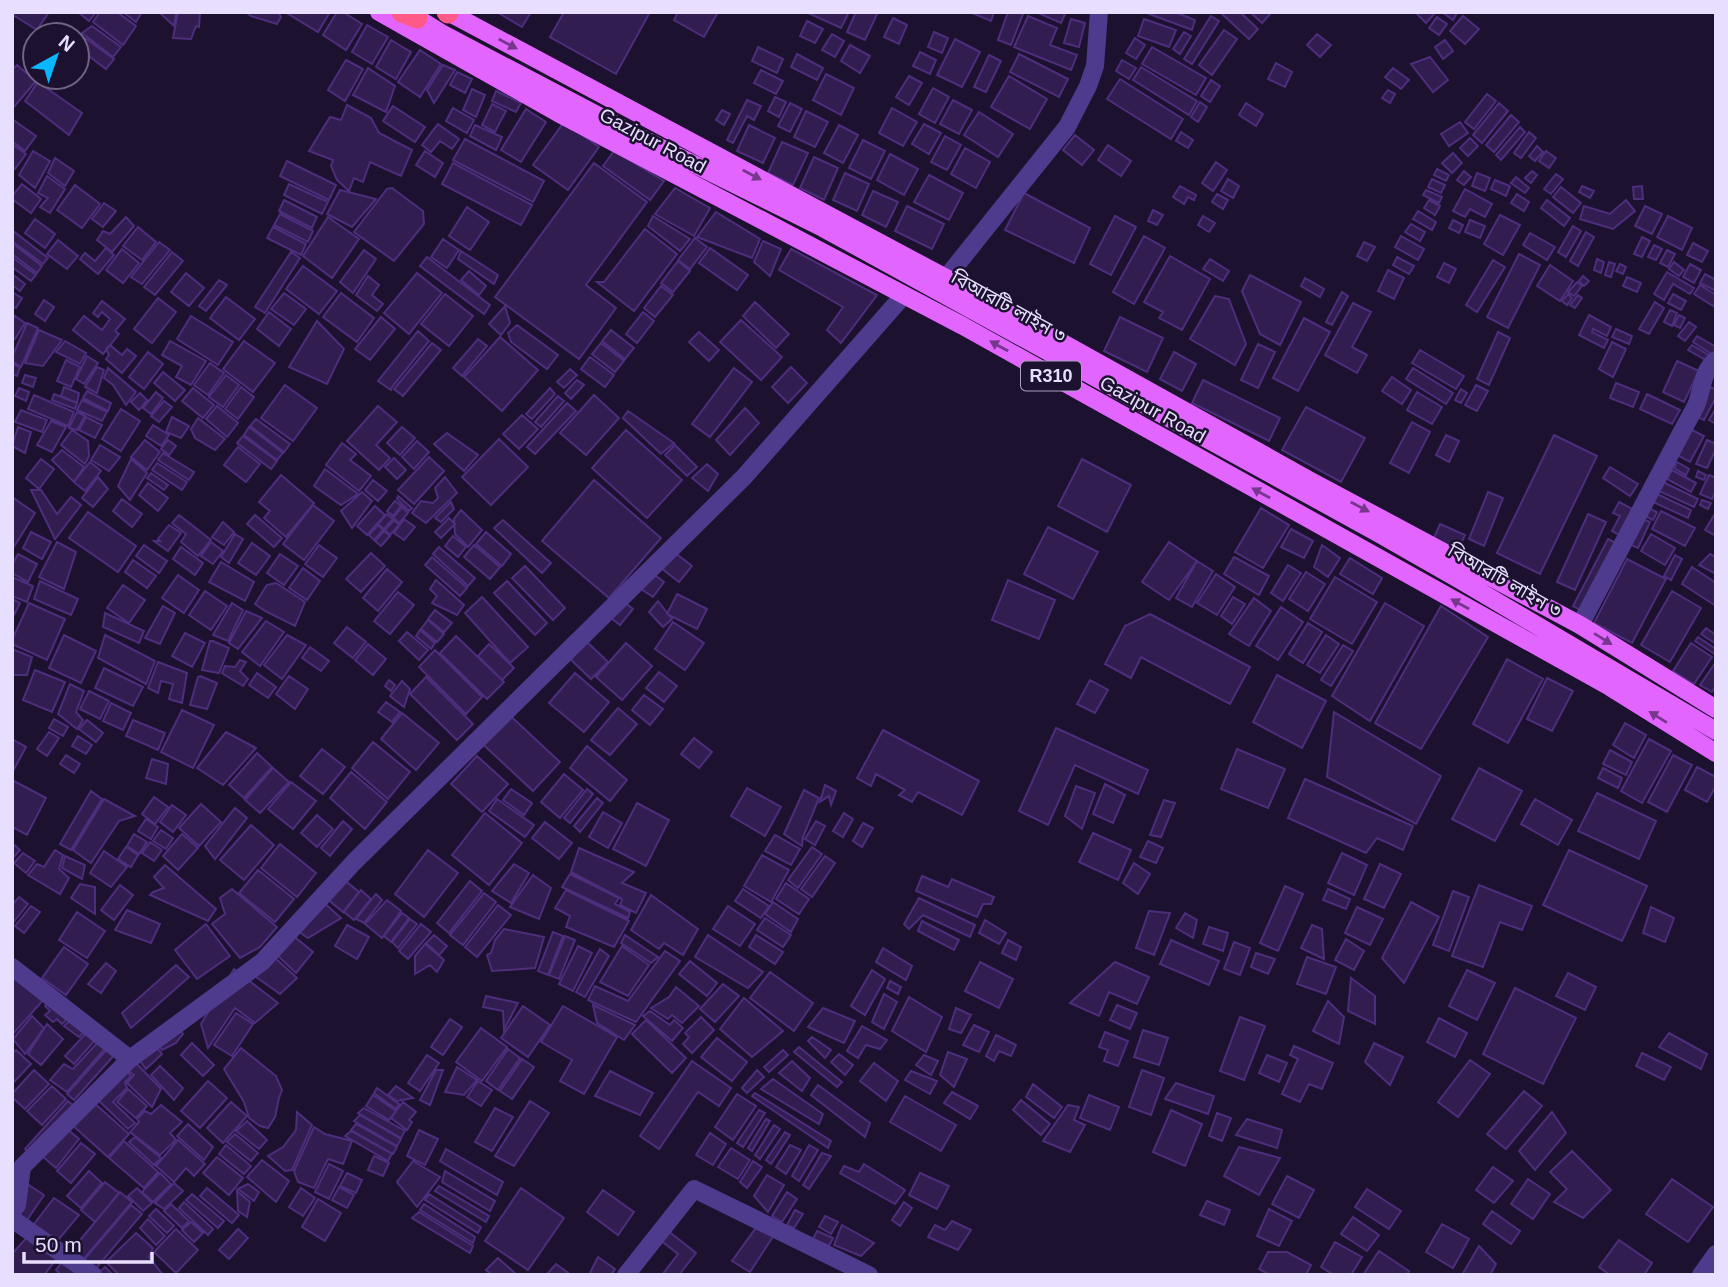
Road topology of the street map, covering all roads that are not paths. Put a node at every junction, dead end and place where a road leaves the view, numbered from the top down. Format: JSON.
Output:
{"nodes":[{"id":1,"x":379,"y":12,"type":"edge"},
{"id":2,"x":448,"y":12,"type":"edge"},
{"id":3,"x":1099,"y":12,"type":"edge"},
{"id":4,"x":411,"y":14,"type":"edge"},
{"id":5,"x":946,"y":278,"type":"junction"},
{"id":6,"x":903,"y":296,"type":"junction"},
{"id":7,"x":1716,"y":360,"type":"edge"},
{"id":8,"x":1580,"y":625,"type":"junction"},
{"id":9,"x":1716,"y":709,"type":"edge"},
{"id":10,"x":1716,"y":731,"type":"edge"},
{"id":11,"x":1716,"y":753,"type":"edge"},
{"id":12,"x":12,"y":967,"type":"edge"},
{"id":13,"x":130,"y":1059,"type":"junction"},
{"id":14,"x":12,"y":1210,"type":"edge"},
{"id":15,"x":12,"y":1219,"type":"edge"},
{"id":16,"x":1716,"y":1254,"type":"edge"},
{"id":17,"x":93,"y":1275,"type":"edge"},
{"id":18,"x":626,"y":1275,"type":"edge"},
{"id":19,"x":869,"y":1275,"type":"edge"},
{"id":20,"x":1701,"y":1275,"type":"edge"}],
"edges":[{"from":1,"to":6,"type":"main road","name":"Gazipur Road","number":"R310"},
{"from":2,"to":5,"type":"main road","name":"Gazipur Road","number":"R310","one_way":true},
{"from":3,"to":5,"type":"street"},
{"from":4,"to":10,"type":"main road","name":"বিআরটি লাইন ৩"},
{"from":5,"to":8,"type":"main road","name":"Gazipur Road","number":"R310","one_way":true},
{"from":11,"to":6,"type":"main road","name":"Gazipur Road","number":"R310","one_way":true},
{"from":6,"to":13,"type":"street"},
{"from":7,"to":8,"type":"street"},
{"from":8,"to":9,"type":"main road","name":"Gazipur Road","number":"R310","one_way":true},
{"from":12,"to":13,"type":"street"},
{"from":13,"to":14,"type":"street"},
{"from":15,"to":17,"type":"street"},
{"from":16,"to":20,"type":"street"},
{"from":18,"to":19,"type":"street"}]}
